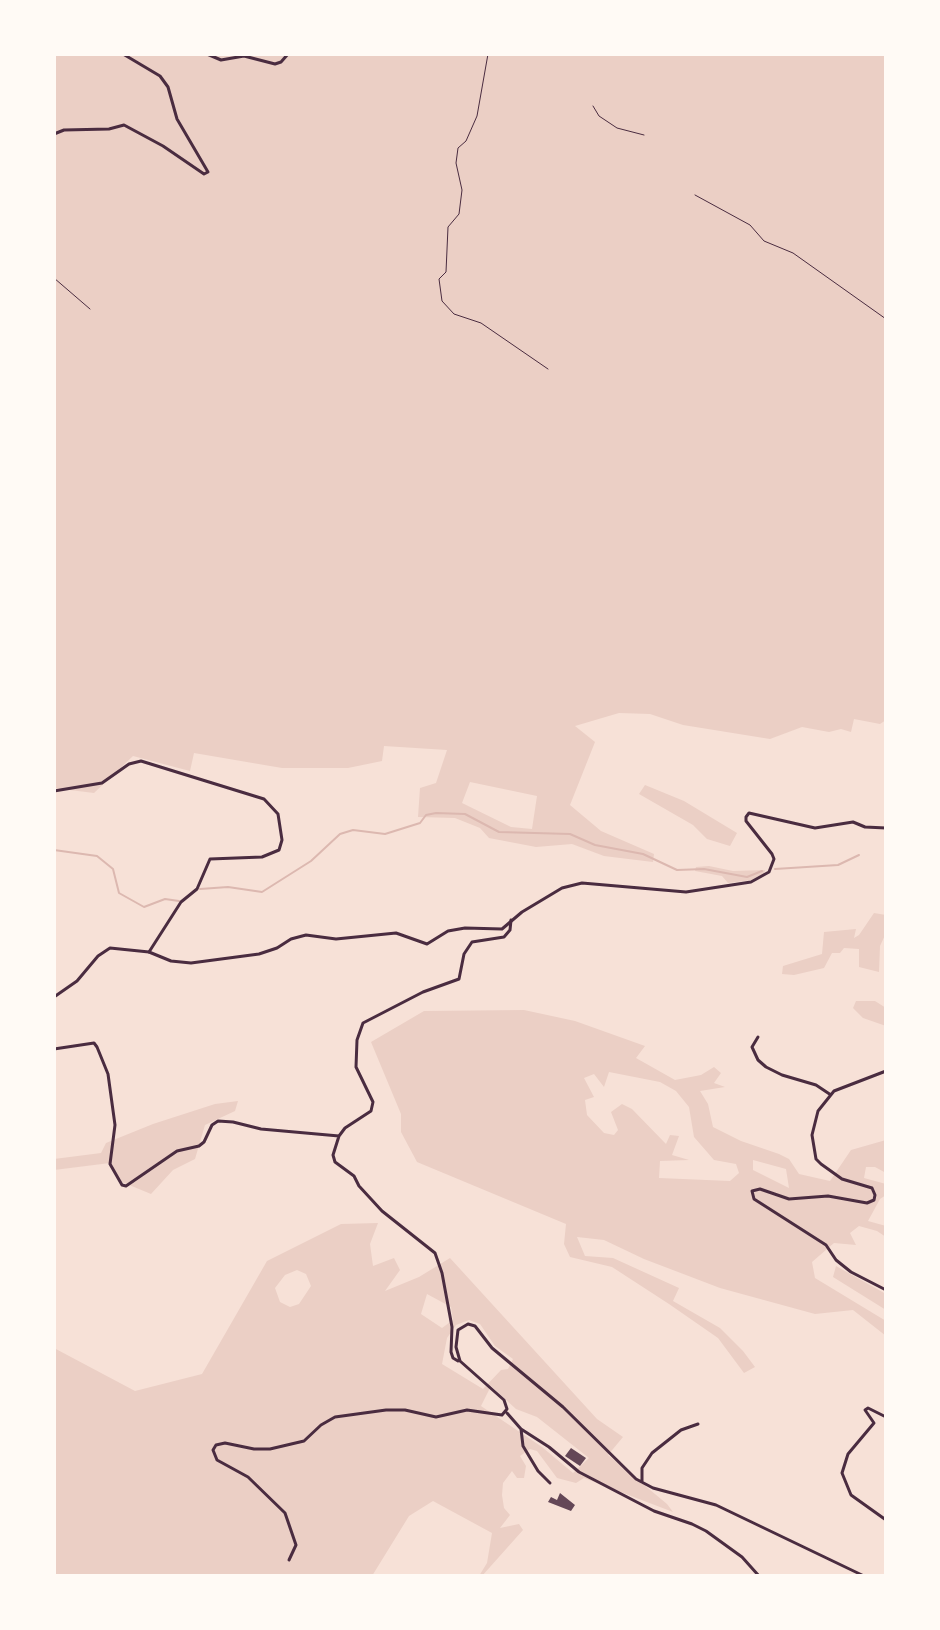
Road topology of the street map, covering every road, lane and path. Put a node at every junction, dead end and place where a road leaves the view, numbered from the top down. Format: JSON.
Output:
{"nodes":[{"id":1,"x":123,"y":54,"type":"edge"},
{"id":2,"x":207,"y":54,"type":"edge"},
{"id":3,"x":288,"y":54,"type":"edge"},
{"id":4,"x":488,"y":54,"type":"edge"},
{"id":5,"x":593,"y":106,"type":"dead end"},
{"id":6,"x":54,"y":134,"type":"edge"},
{"id":7,"x":644,"y":135,"type":"dead end"},
{"id":8,"x":695,"y":195,"type":"dead end"},
{"id":9,"x":54,"y":278,"type":"edge"},
{"id":10,"x":90,"y":309,"type":"dead end"},
{"id":11,"x":886,"y":319,"type":"edge"},
{"id":12,"x":548,"y":369,"type":"dead end"},
{"id":13,"x":54,"y":791,"type":"edge"},
{"id":14,"x":886,"y":828,"type":"edge"},
{"id":15,"x":511,"y":920,"type":"junction"},
{"id":16,"x":149,"y":952,"type":"junction"},
{"id":17,"x":54,"y":997,"type":"edge"},
{"id":18,"x":758,"y":1037,"type":"dead end"},
{"id":19,"x":54,"y":1049,"type":"edge"},
{"id":20,"x":886,"y":1071,"type":"edge"},
{"id":21,"x":831,"y":1095,"type":"junction"},
{"id":22,"x":339,"y":1136,"type":"junction"},
{"id":23,"x":886,"y":1290,"type":"edge"},
{"id":24,"x":460,"y":1361,"type":"junction"},
{"id":25,"x":506,"y":1412,"type":"junction"},
{"id":26,"x":886,"y":1417,"type":"edge"},
{"id":27,"x":698,"y":1424,"type":"dead end"},
{"id":28,"x":521,"y":1429,"type":"junction"},
{"id":29,"x":642,"y":1482,"type":"junction"},
{"id":30,"x":550,"y":1483,"type":"dead end"},
{"id":31,"x":886,"y":1520,"type":"edge"},
{"id":32,"x":289,"y":1560,"type":"dead end"},
{"id":33,"x":759,"y":1576,"type":"edge"},
{"id":34,"x":864,"y":1576,"type":"edge"}],
"edges":[{"from":1,"to":6,"type":"street"},
{"from":2,"to":3,"type":"street"},
{"from":4,"to":12,"type":"path"},
{"from":5,"to":7,"type":"path"},
{"from":8,"to":11,"type":"path"},
{"from":9,"to":10,"type":"path"},
{"from":13,"to":16,"type":"street"},
{"from":14,"to":15,"type":"street"},
{"from":15,"to":16,"type":"street"},
{"from":15,"to":22,"type":"street"},
{"from":16,"to":17,"type":"street"},
{"from":18,"to":21,"type":"street"},
{"from":19,"to":22,"type":"street"},
{"from":20,"to":21,"type":"street"},
{"from":21,"to":23,"type":"street"},
{"from":22,"to":24,"type":"street"},
{"from":24,"to":25,"type":"street"},
{"from":24,"to":29,"type":"street"},
{"from":25,"to":28,"type":"street"},
{"from":25,"to":32,"type":"street"},
{"from":26,"to":31,"type":"street"},
{"from":27,"to":29,"type":"street"},
{"from":28,"to":30,"type":"street"},
{"from":28,"to":33,"type":"street"},
{"from":29,"to":34,"type":"street"}]}
